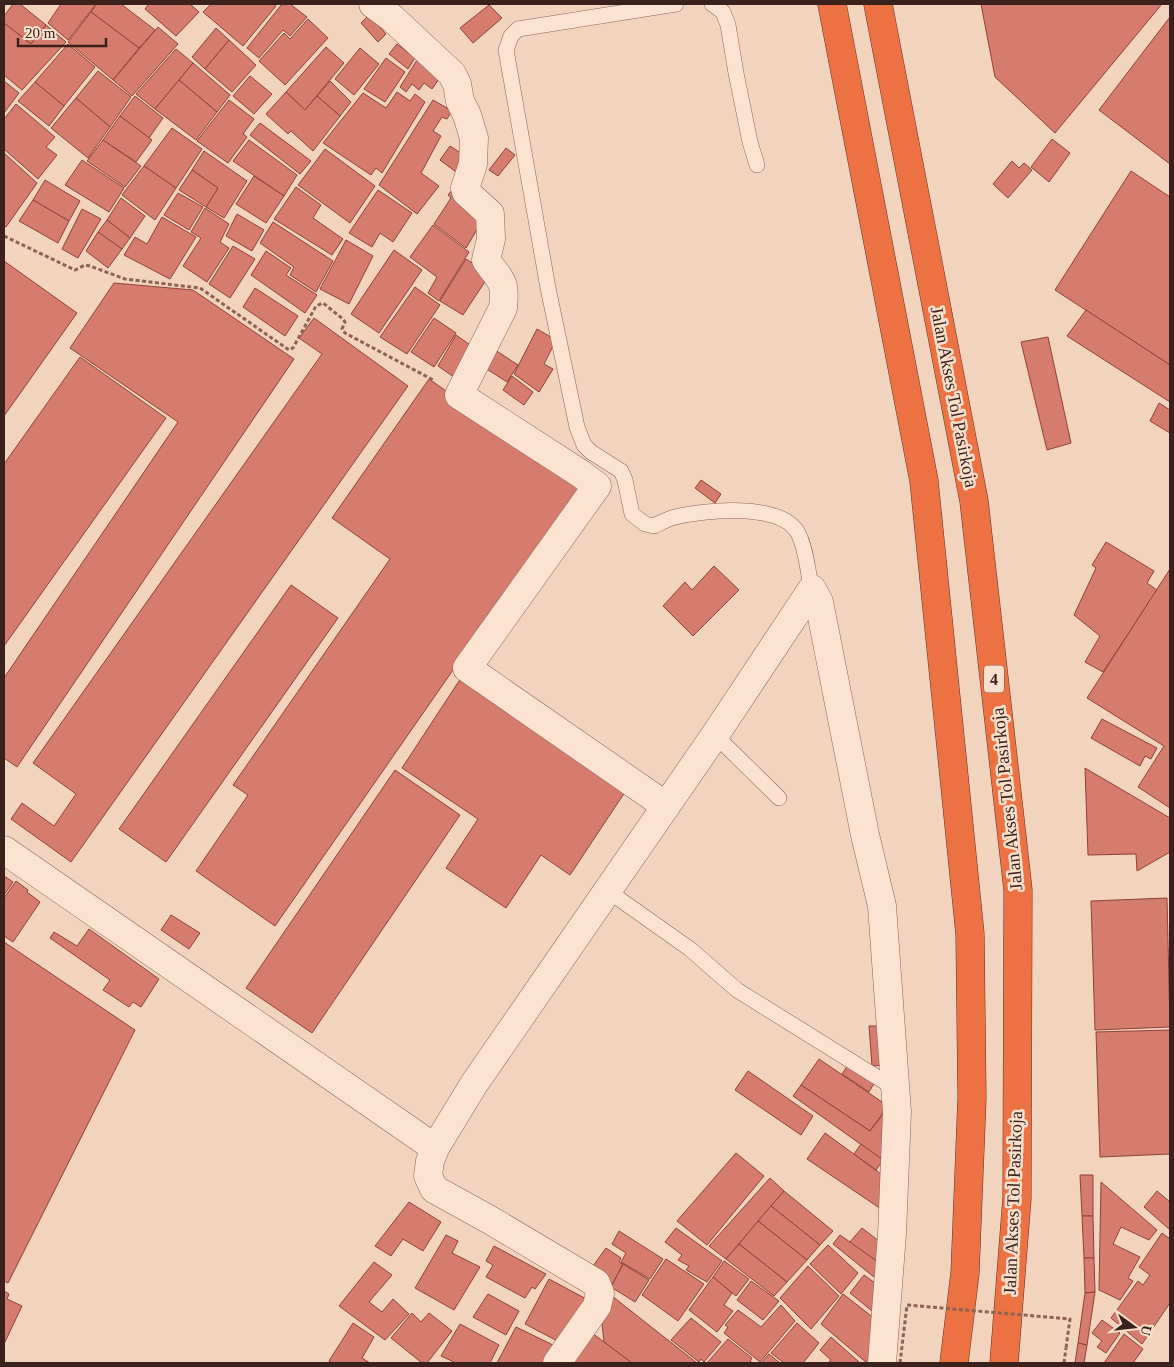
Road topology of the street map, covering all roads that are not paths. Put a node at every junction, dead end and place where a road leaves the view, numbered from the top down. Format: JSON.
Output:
{"nodes":[{"id":1,"x":373,"y":4,"type":"edge"},
{"id":2,"x":676,"y":4,"type":"edge"},
{"id":3,"x":712,"y":4,"type":"edge"},
{"id":4,"x":832,"y":4,"type":"edge"},
{"id":5,"x":878,"y":4,"type":"edge"},
{"id":6,"x":757,"y":165,"type":"dead end"},
{"id":7,"x":812,"y":589,"type":"junction"},
{"id":8,"x":715,"y":735,"type":"junction"},
{"id":9,"x":779,"y":798,"type":"dead end"},
{"id":10,"x":666,"y":806,"type":"junction"},
{"id":11,"x":4,"y":850,"type":"edge"},
{"id":12,"x":608,"y":891,"type":"junction"},
{"id":13,"x":896,"y":1089,"type":"junction"},
{"id":14,"x":436,"y":1148,"type":"junction"},
{"id":15,"x":557,"y":1363,"type":"edge"},
{"id":16,"x":882,"y":1363,"type":"edge"},
{"id":17,"x":954,"y":1363,"type":"edge"},
{"id":18,"x":1004,"y":1363,"type":"edge"}],
"edges":[{"from":1,"to":10,"type":"street"},
{"from":2,"to":7,"type":"lane"},
{"from":3,"to":6,"type":"lane"},
{"from":4,"to":17,"type":"highway"},
{"from":5,"to":18,"type":"highway","name":"Jalan Akses Tol Pasirkoja","number":"4"},
{"from":7,"to":8,"type":"street"},
{"from":7,"to":13,"type":"street"},
{"from":8,"to":9,"type":"lane"},
{"from":8,"to":10,"type":"street"},
{"from":10,"to":12,"type":"street"},
{"from":11,"to":14,"type":"street"},
{"from":12,"to":13,"type":"lane"},
{"from":12,"to":14,"type":"street"},
{"from":13,"to":16,"type":"street"},
{"from":14,"to":15,"type":"street"}]}
